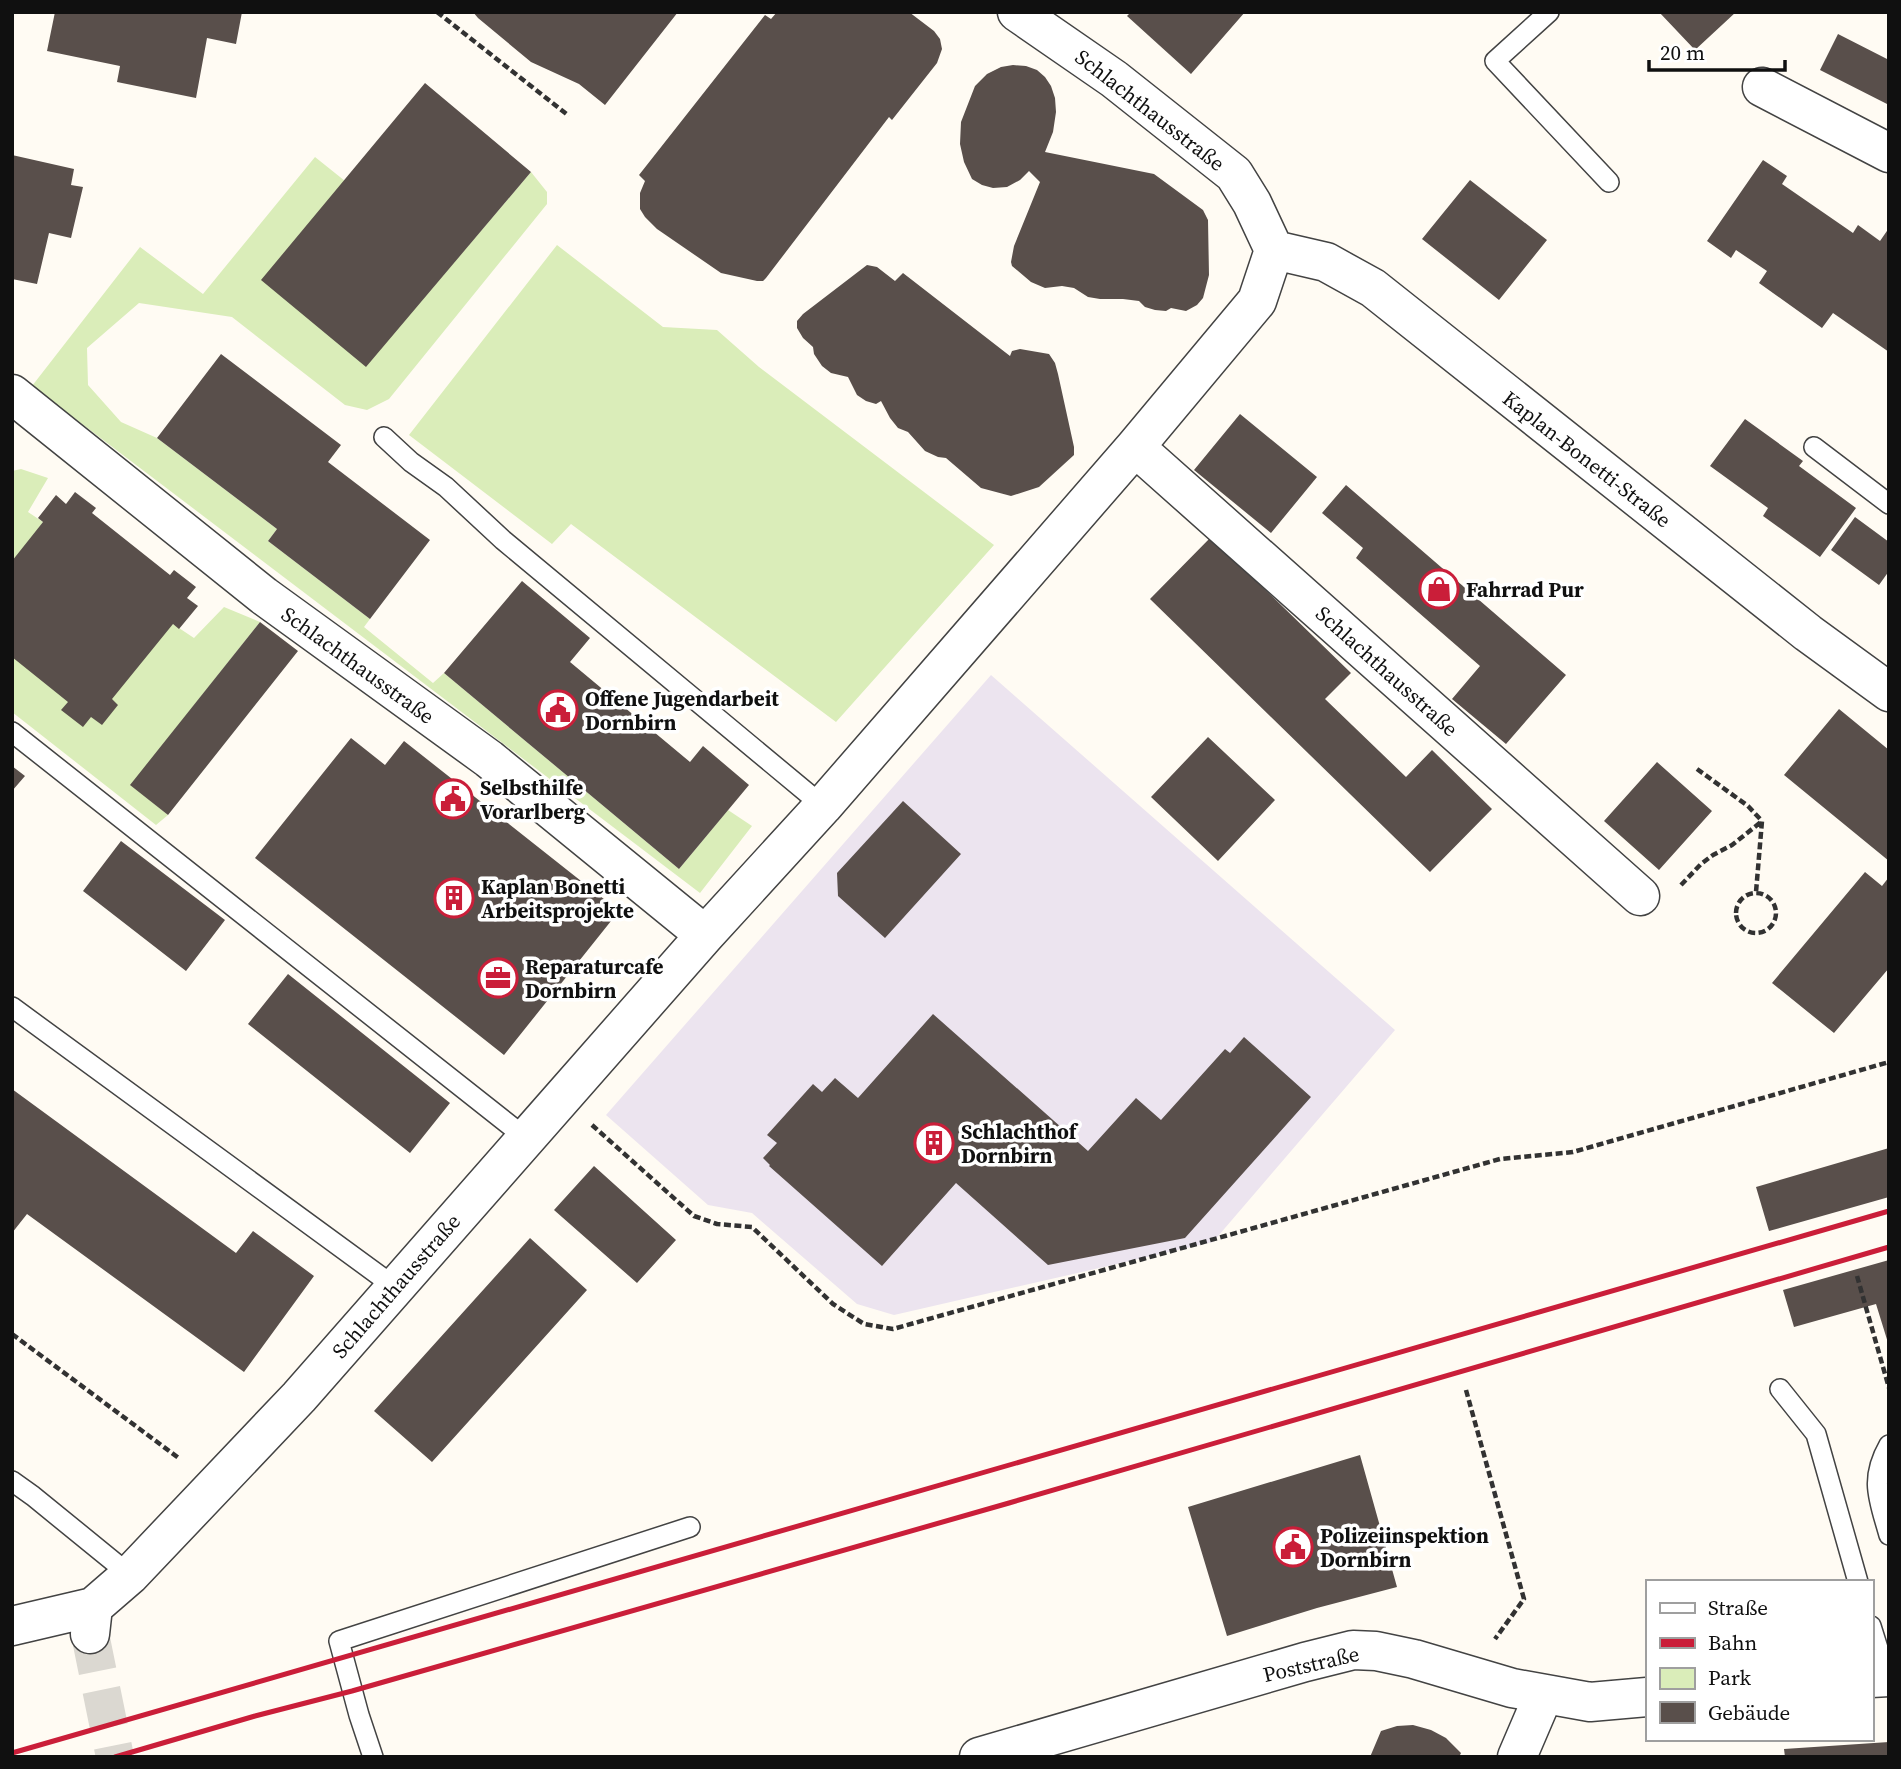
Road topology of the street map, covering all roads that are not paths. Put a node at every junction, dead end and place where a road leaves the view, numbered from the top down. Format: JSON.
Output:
{"nodes":[{"id":1,"x":1549,"y":12,"type":"edge"},
{"id":2,"x":1034,"y":17,"type":"edge"},
{"id":3,"x":1762,"y":87,"type":"dead end"},
{"id":4,"x":1889,"y":153,"type":"edge"},
{"id":5,"x":1609,"y":182,"type":"dead end"},
{"id":6,"x":1274,"y":250,"type":"junction"},
{"id":7,"x":12,"y":394,"type":"edge"},
{"id":8,"x":384,"y":438,"type":"dead end"},
{"id":9,"x":1135,"y":447,"type":"junction"},
{"id":10,"x":1814,"y":447,"type":"dead end"},
{"id":11,"x":1889,"y":504,"type":"edge"},
{"id":12,"x":1889,"y":692,"type":"edge"},
{"id":13,"x":12,"y":732,"type":"edge"},
{"id":14,"x":823,"y":806,"type":"junction"},
{"id":15,"x":1640,"y":896,"type":"road end"},
{"id":16,"x":705,"y":935,"type":"junction"},
{"id":17,"x":12,"y":1007,"type":"edge"},
{"id":18,"x":526,"y":1138,"type":"junction"},
{"id":19,"x":395,"y":1287,"type":"junction"},
{"id":20,"x":1780,"y":1389,"type":"dead end"},
{"id":21,"x":1889,"y":1445,"type":"edge"},
{"id":22,"x":12,"y":1481,"type":"edge"},
{"id":23,"x":690,"y":1527,"type":"dead end"},
{"id":24,"x":1889,"y":1535,"type":"edge"},
{"id":25,"x":130,"y":1575,"type":"junction"},
{"id":26,"x":1857,"y":1580,"type":"edge"},
{"id":27,"x":12,"y":1626,"type":"edge"},
{"id":28,"x":1873,"y":1635,"type":"edge"},
{"id":29,"x":1882,"y":1678,"type":"edge"},
{"id":30,"x":1544,"y":1694,"type":"junction"},
{"id":31,"x":1646,"y":1697,"type":"edge"},
{"id":32,"x":373,"y":1757,"type":"edge"},
{"id":33,"x":979,"y":1757,"type":"edge"},
{"id":34,"x":1517,"y":1757,"type":"edge"}],
"edges":[{"from":1,"to":5,"type":"lane"},
{"from":2,"to":6,"type":"street","name":"Schlachthausstraße"},
{"from":3,"to":4,"type":"street"},
{"from":6,"to":9,"type":"street","name":"Schlachthausstraße"},
{"from":6,"to":12,"type":"street","name":"Kaplan-Bonetti-Straße"},
{"from":7,"to":16,"type":"street","name":"Schlachthausstraße"},
{"from":8,"to":14,"type":"lane"},
{"from":9,"to":14,"type":"street","name":"Schlachthausstraße"},
{"from":9,"to":15,"type":"street","name":"Schlachthausstraße"},
{"from":10,"to":11,"type":"lane"},
{"from":13,"to":18,"type":"lane"},
{"from":14,"to":16,"type":"street","name":"Schlachthausstraße"},
{"from":16,"to":18,"type":"street","name":"Schlachthausstraße"},
{"from":17,"to":19,"type":"lane"},
{"from":18,"to":19,"type":"street","name":"Schlachthausstraße"},
{"from":19,"to":25,"type":"street","name":"Schlachthausstraße"},
{"from":20,"to":26,"type":"lane"},
{"from":21,"to":24,"type":"lane"},
{"from":22,"to":25,"type":"lane"},
{"from":23,"to":32,"type":"lane"},
{"from":25,"to":27,"type":"street","name":"Schlachthausstraße"},
{"from":28,"to":29,"type":"lane"},
{"from":30,"to":31,"type":"street","name":"Poststraße"},
{"from":30,"to":33,"type":"street","name":"Poststraße"},
{"from":30,"to":34,"type":"street"}]}
